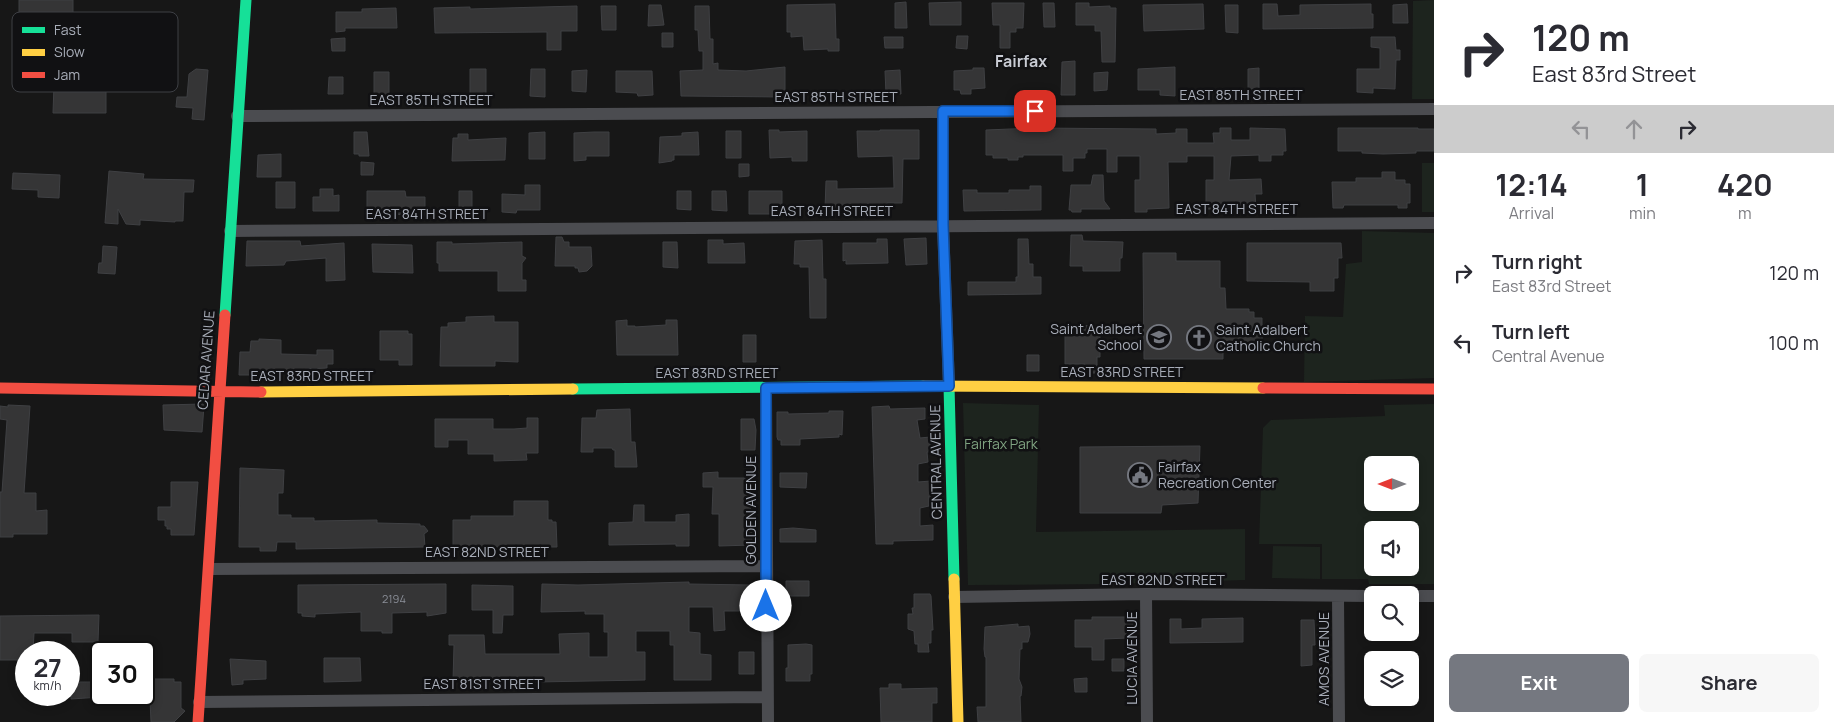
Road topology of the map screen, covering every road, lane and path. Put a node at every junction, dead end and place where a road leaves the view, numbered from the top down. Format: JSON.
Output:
{"nodes":[{"id":1,"x":246,"y":0,"type":"edge"},
{"id":2,"x":1434,"y":109,"type":"edge"},
{"id":3,"x":943,"y":111,"type":"junction"},
{"id":4,"x":237,"y":116,"type":"junction"},
{"id":5,"x":1434,"y":223,"type":"edge"},
{"id":6,"x":943,"y":225,"type":"junction"},
{"id":7,"x":230,"y":230,"type":"junction"},
{"id":8,"x":949,"y":386,"type":"junction"},
{"id":9,"x":0,"y":388,"type":"edge"},
{"id":10,"x":766,"y":388,"type":"junction"},
{"id":11,"x":1434,"y":388,"type":"edge"},
{"id":12,"x":219,"y":392,"type":"junction"},
{"id":13,"x":766,"y":566,"type":"junction"},
{"id":14,"x":209,"y":569,"type":"junction"},
{"id":15,"x":1146,"y":594,"type":"junction"},
{"id":16,"x":1364,"y":596,"type":"edge"},
{"id":17,"x":1419,"y":596,"type":"edge"},
{"id":18,"x":1434,"y":596,"type":"edge"},
{"id":19,"x":954,"y":597,"type":"junction"},
{"id":20,"x":1338,"y":597,"type":"junction"},
{"id":21,"x":767,"y":697,"type":"junction"},
{"id":22,"x":200,"y":702,"type":"junction"},
{"id":23,"x":198,"y":722,"type":"edge"},
{"id":24,"x":768,"y":722,"type":"edge"},
{"id":25,"x":958,"y":722,"type":"edge"},
{"id":26,"x":1147,"y":722,"type":"edge"},
{"id":27,"x":1339,"y":722,"type":"edge"}],
"edges":[{"from":1,"to":4,"type":"street","name":"CEDAR AVENUE"},
{"from":2,"to":3,"type":"street","name":"EAST 85TH STREET"},
{"from":3,"to":4,"type":"street","name":"EAST 85TH STREET"},
{"from":3,"to":6,"type":"street","name":"CENTRAL AVENUE"},
{"from":4,"to":7,"type":"street","name":"CEDAR AVENUE"},
{"from":5,"to":6,"type":"street","name":"EAST 84TH STREET"},
{"from":6,"to":7,"type":"street","name":"EAST 84TH STREET"},
{"from":6,"to":8,"type":"street","name":"CENTRAL AVENUE"},
{"from":7,"to":12,"type":"street","name":"CEDAR AVENUE"},
{"from":8,"to":10,"type":"street","name":"EAST 83RD STREET"},
{"from":8,"to":11,"type":"street","name":"EAST 83RD STREET"},
{"from":8,"to":19,"type":"street","name":"CENTRAL AVENUE"},
{"from":9,"to":12,"type":"street","name":"EAST 83RD STREET"},
{"from":10,"to":12,"type":"street","name":"EAST 83RD STREET"},
{"from":10,"to":13,"type":"street","name":"GOLDEN AVENUE"},
{"from":12,"to":14,"type":"street","name":"CEDAR AVENUE"},
{"from":13,"to":14,"type":"street","name":"EAST 82ND STREET"},
{"from":13,"to":21,"type":"street","name":"GOLDEN AVENUE"},
{"from":14,"to":22,"type":"street","name":"CEDAR AVENUE"},
{"from":15,"to":19,"type":"street","name":"EAST 82ND STREET"},
{"from":15,"to":20,"type":"street","name":"EAST 82ND STREET"},
{"from":15,"to":26,"type":"street","name":"LUCIA AVENUE"},
{"from":16,"to":20,"type":"street","name":"EAST 82ND STREET"},
{"from":17,"to":18,"type":"street"},
{"from":19,"to":25,"type":"street","name":"CENTRAL AVENUE"},
{"from":20,"to":27,"type":"street","name":"AMOS AVENUE"},
{"from":21,"to":22,"type":"street","name":"EAST 81ST STREET"},
{"from":21,"to":24,"type":"street","name":"GOLDEN AVENUE"},
{"from":22,"to":23,"type":"street","name":"CEDAR AVENUE"}]}
